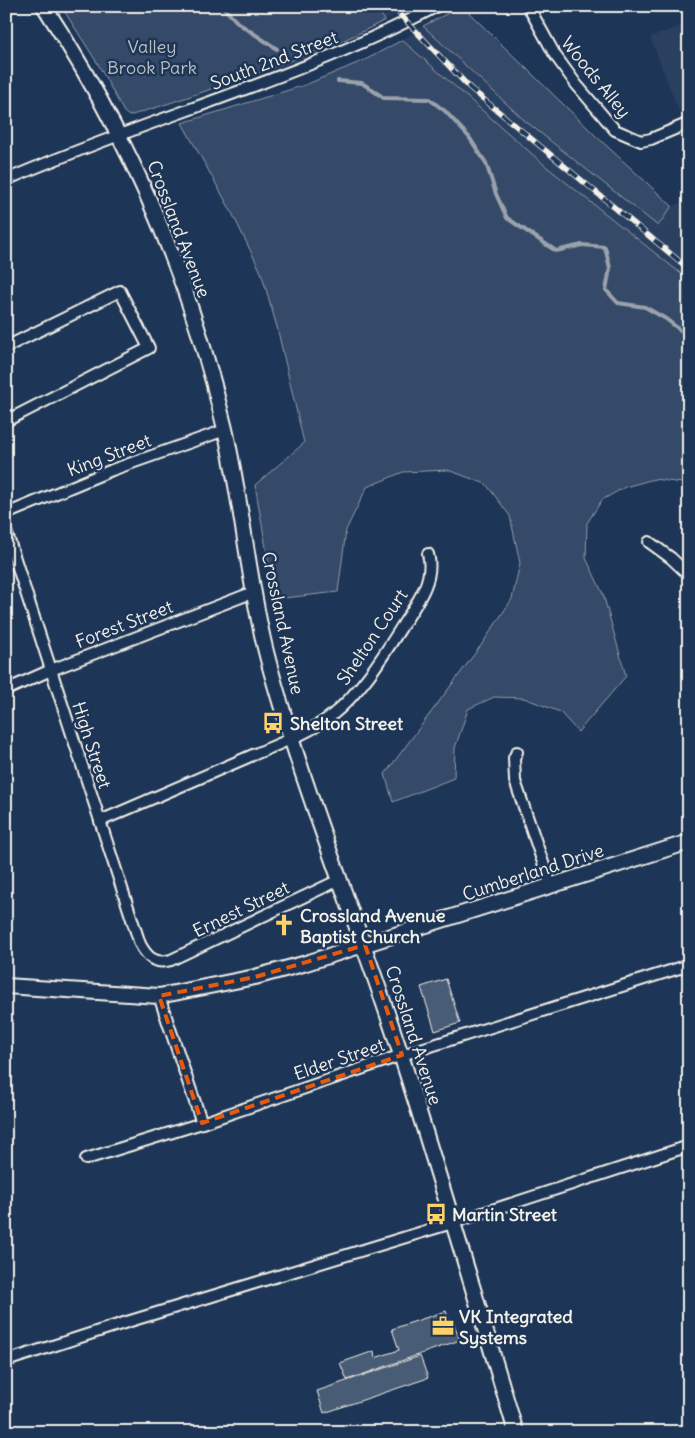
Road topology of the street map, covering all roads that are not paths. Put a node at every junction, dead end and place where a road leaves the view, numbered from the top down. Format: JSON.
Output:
{"nodes":[{"id":1,"x":44,"y":6,"type":"edge"},
{"id":2,"x":437,"y":6,"type":"edge"},
{"id":3,"x":528,"y":6,"type":"edge"},
{"id":4,"x":689,"y":122,"type":"edge"},
{"id":5,"x":119,"y":134,"type":"junction"},
{"id":6,"x":6,"y":180,"type":"edge"},
{"id":7,"x":6,"y":347,"type":"edge"},
{"id":8,"x":6,"y":421,"type":"edge"},
{"id":9,"x":225,"y":430,"type":"junction"},
{"id":10,"x":6,"y":514,"type":"edge"},
{"id":11,"x":6,"y":531,"type":"edge"},
{"id":12,"x":649,"y":542,"type":"dead end"},
{"id":13,"x":428,"y":554,"type":"dead end"},
{"id":14,"x":689,"y":575,"type":"edge"},
{"id":15,"x":254,"y":592,"type":"junction"},
{"id":16,"x":51,"y":670,"type":"junction"},
{"id":17,"x":6,"y":690,"type":"edge"},
{"id":18,"x":291,"y":738,"type":"junction"},
{"id":19,"x":517,"y":752,"type":"dead end"},
{"id":20,"x":100,"y":821,"type":"junction"},
{"id":21,"x":689,"y":842,"type":"edge"},
{"id":22,"x":339,"y":880,"type":"junction"},
{"id":23,"x":551,"y":886,"type":"junction"},
{"id":24,"x":365,"y":945,"type":"junction"},
{"id":25,"x":156,"y":962,"type":"joint"},
{"id":26,"x":689,"y":965,"type":"edge"},
{"id":27,"x":6,"y":986,"type":"edge"},
{"id":28,"x":159,"y":996,"type":"junction"},
{"id":29,"x":402,"y":1055,"type":"junction"},
{"id":30,"x":202,"y":1124,"type":"junction"},
{"id":31,"x":689,"y":1146,"type":"edge"},
{"id":32,"x":86,"y":1159,"type":"dead end"},
{"id":33,"x":452,"y":1223,"type":"junction"},
{"id":34,"x":6,"y":1362,"type":"edge"},
{"id":35,"x":516,"y":1432,"type":"edge"}],
"edges":[{"from":1,"to":5,"type":"main road","name":"Crossland Avenue"},
{"from":2,"to":5,"type":"street","name":"South 2nd Street"},
{"from":3,"to":4,"type":"street","name":"Woods Alley"},
{"from":5,"to":6,"type":"street"},
{"from":5,"to":9,"type":"main road","name":"Crossland Avenue"},
{"from":7,"to":8,"type":"street"},
{"from":9,"to":10,"type":"street","name":"King Street"},
{"from":9,"to":15,"type":"main road","name":"Crossland Avenue"},
{"from":11,"to":16,"type":"street","name":"High Street"},
{"from":12,"to":14,"type":"street"},
{"from":13,"to":18,"type":"street","name":"Shelton Court"},
{"from":15,"to":16,"type":"street","name":"Forest Street"},
{"from":15,"to":18,"type":"main road","name":"Crossland Avenue"},
{"from":16,"to":17,"type":"street","name":"Forest Street"},
{"from":16,"to":20,"type":"street","name":"High Street"},
{"from":18,"to":20,"type":"street"},
{"from":18,"to":22,"type":"main road","name":"Crossland Avenue"},
{"from":19,"to":23,"type":"street"},
{"from":20,"to":25,"type":"street","name":"High Street"},
{"from":21,"to":23,"type":"main road","name":"Cumberland Drive"},
{"from":22,"to":24,"type":"main road","name":"Crossland Avenue"},
{"from":22,"to":25,"type":"street","name":"Ernest Street"},
{"from":23,"to":24,"type":"main road","name":"Cumberland Drive"},
{"from":24,"to":28,"type":"main road","name":"Cumberland Drive"},
{"from":24,"to":29,"type":"main road","name":"Crossland Avenue"},
{"from":26,"to":29,"type":"street","name":"Elder Street"},
{"from":27,"to":28,"type":"main road","name":"Cumberland Drive"},
{"from":28,"to":30,"type":"street"},
{"from":29,"to":30,"type":"street","name":"Elder Street"},
{"from":29,"to":33,"type":"main road","name":"Crossland Avenue"},
{"from":30,"to":32,"type":"street","name":"Elder Street"},
{"from":31,"to":33,"type":"street"},
{"from":33,"to":34,"type":"street"},
{"from":33,"to":35,"type":"main road","name":"Crossland Avenue"}]}
